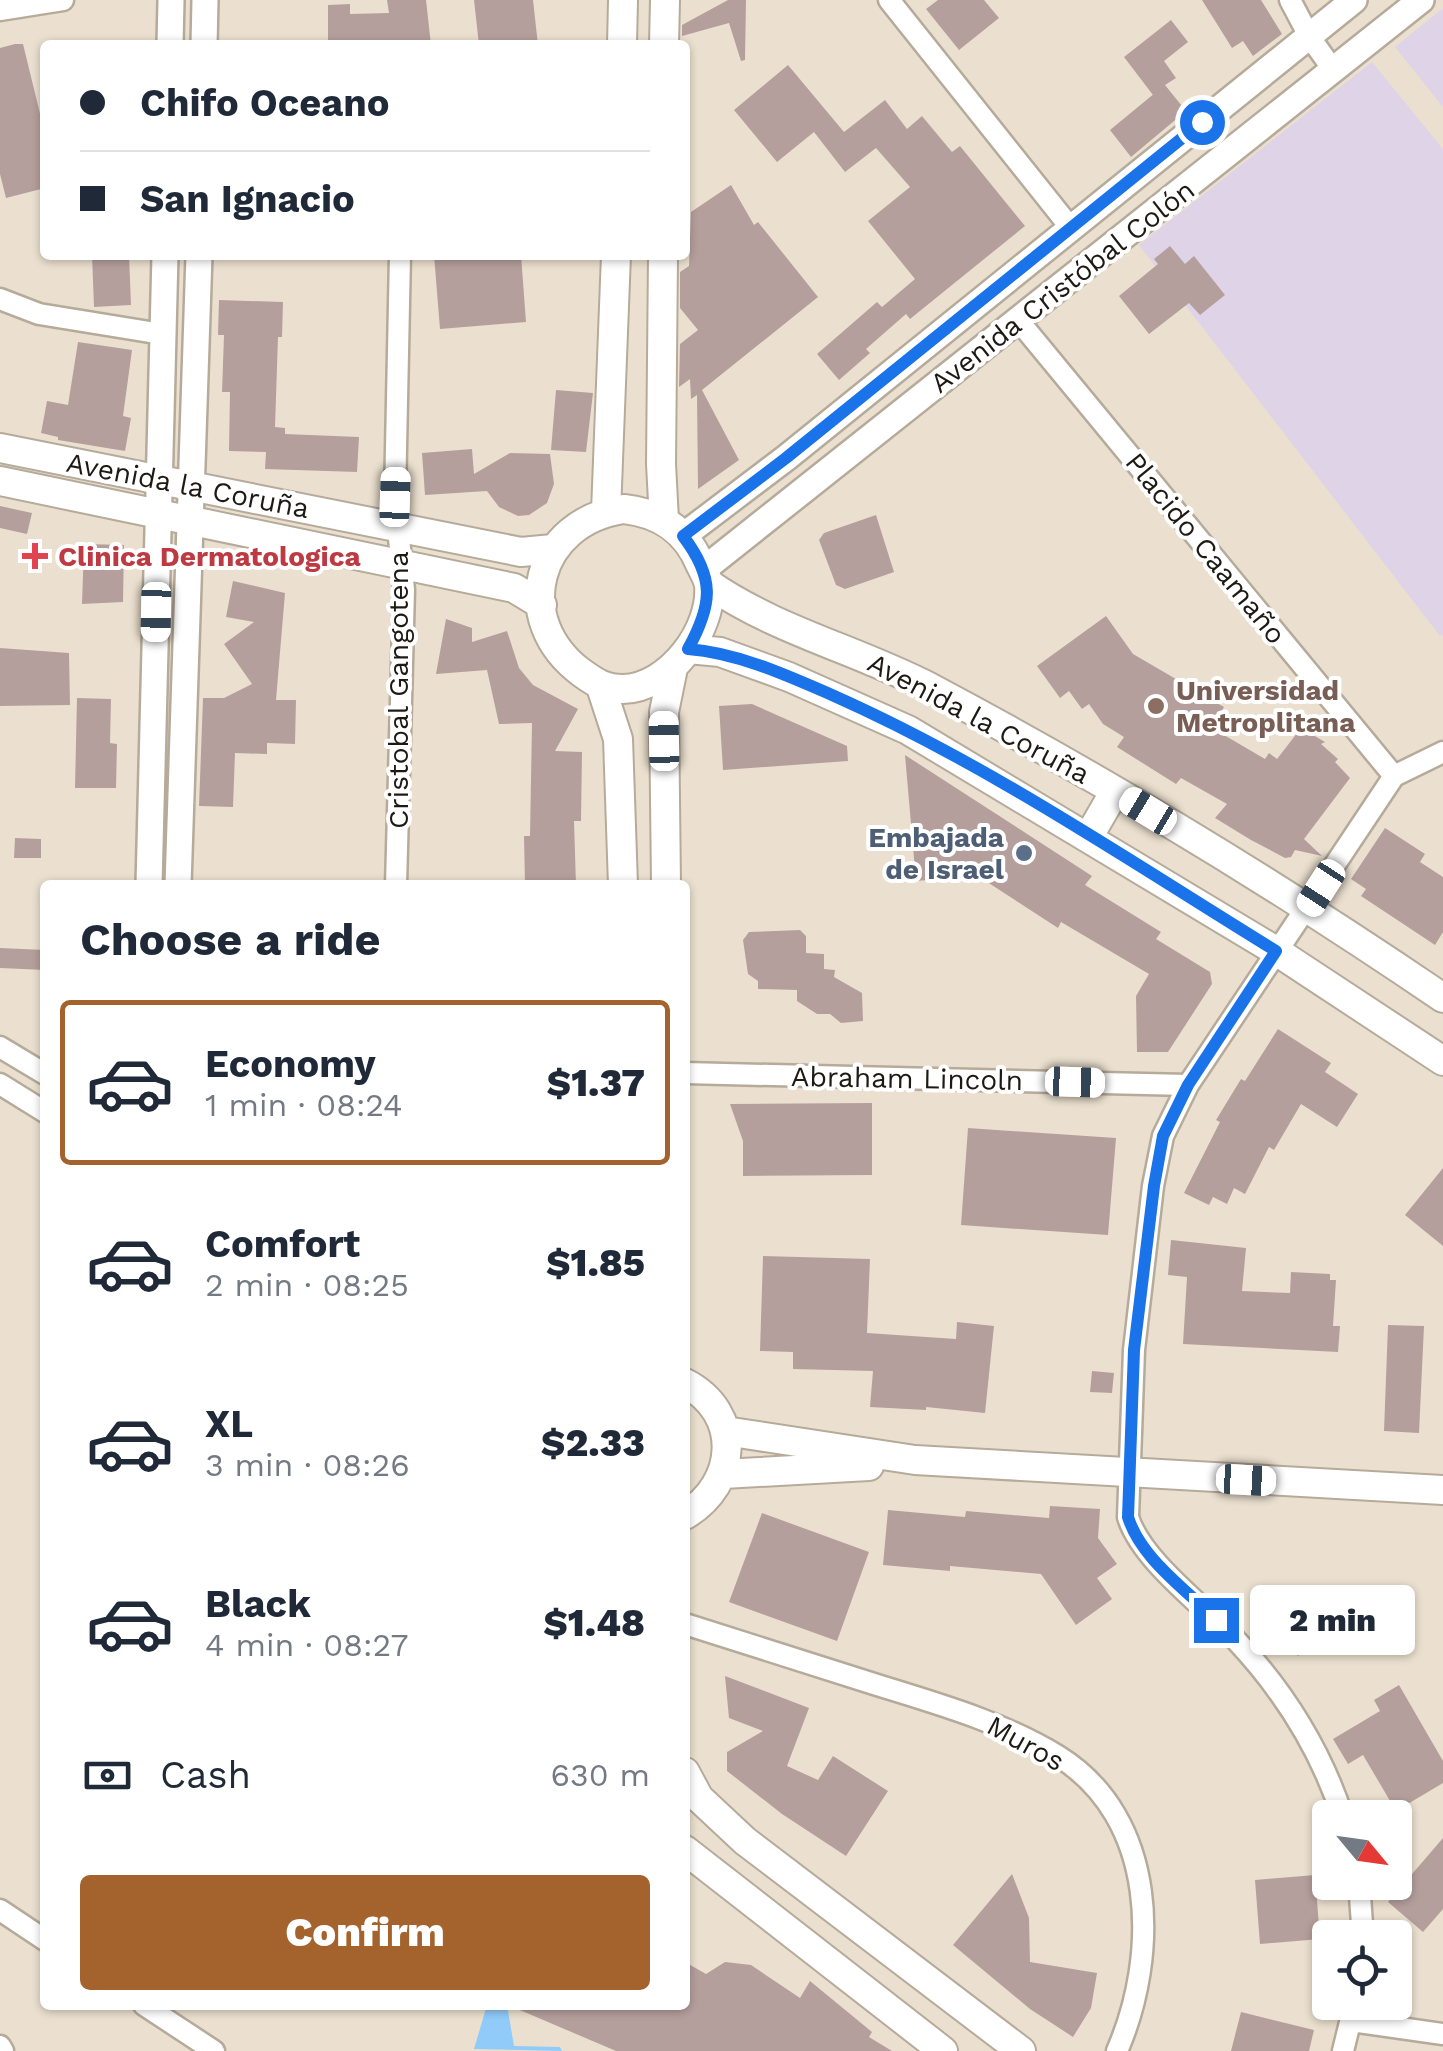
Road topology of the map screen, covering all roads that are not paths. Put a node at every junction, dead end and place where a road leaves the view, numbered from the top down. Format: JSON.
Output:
{"nodes":[{"id":1,"x":60,"y":0,"type":"edge"},
{"id":2,"x":171,"y":0,"type":"edge"},
{"id":3,"x":205,"y":0,"type":"edge"},
{"id":4,"x":622,"y":0,"type":"edge"},
{"id":5,"x":665,"y":0,"type":"edge"},
{"id":6,"x":890,"y":0,"type":"edge"},
{"id":7,"x":1290,"y":0,"type":"edge"},
{"id":8,"x":1354,"y":0,"type":"edge"},
{"id":9,"x":1421,"y":0,"type":"edge"},
{"id":10,"x":0,"y":10,"type":"edge"},
{"id":11,"x":1309,"y":36,"type":"junction"},
{"id":12,"x":170,"y":40,"type":"edge"},
{"id":13,"x":204,"y":40,"type":"edge"},
{"id":14,"x":622,"y":40,"type":"edge"},
{"id":15,"x":664,"y":40,"type":"edge"},
{"id":16,"x":1334,"y":71,"type":"junction"},
{"id":17,"x":1070,"y":227,"type":"junction"},
{"id":18,"x":164,"y":260,"type":"edge"},
{"id":19,"x":199,"y":260,"type":"edge"},
{"id":20,"x":400,"y":260,"type":"edge"},
{"id":21,"x":616,"y":260,"type":"edge"},
{"id":22,"x":663,"y":260,"type":"edge"},
{"id":23,"x":0,"y":300,"type":"edge"},
{"id":24,"x":1018,"y":320,"type":"junction"},
{"id":25,"x":162,"y":334,"type":"junction"},
{"id":26,"x":0,"y":448,"type":"edge"},
{"id":27,"x":159,"y":480,"type":"junction"},
{"id":28,"x":0,"y":481,"type":"edge"},
{"id":29,"x":193,"y":485,"type":"junction"},
{"id":30,"x":606,"y":512,"type":"junction"},
{"id":31,"x":158,"y":516,"type":"junction"},
{"id":32,"x":190,"y":520,"type":"junction"},
{"id":33,"x":398,"y":525,"type":"junction"},
{"id":34,"x":674,"y":528,"type":"junction"},
{"id":35,"x":553,"y":550,"type":"junction"},
{"id":36,"x":404,"y":565,"type":"junction"},
{"id":37,"x":706,"y":578,"type":"junction"},
{"id":38,"x":542,"y":605,"type":"junction"},
{"id":39,"x":680,"y":658,"type":"junction"},
{"id":40,"x":601,"y":687,"type":"junction"},
{"id":41,"x":1443,"y":752,"type":"edge"},
{"id":42,"x":1394,"y":776,"type":"junction"},
{"id":43,"x":1114,"y":792,"type":"junction"},
{"id":44,"x":1089,"y":836,"type":"junction"},
{"id":45,"x":149,"y":880,"type":"edge"},
{"id":46,"x":178,"y":880,"type":"edge"},
{"id":47,"x":396,"y":880,"type":"edge"},
{"id":48,"x":622,"y":880,"type":"edge"},
{"id":49,"x":666,"y":880,"type":"edge"},
{"id":50,"x":1308,"y":906,"type":"junction"},
{"id":51,"x":1276,"y":951,"type":"junction"},
{"id":52,"x":1443,"y":998,"type":"edge"},
{"id":53,"x":0,"y":1047,"type":"edge"},
{"id":54,"x":1443,"y":1062,"type":"edge"},
{"id":55,"x":40,"y":1071,"type":"edge"},
{"id":56,"x":690,"y":1073,"type":"edge"},
{"id":57,"x":0,"y":1084,"type":"edge"},
{"id":58,"x":1188,"y":1085,"type":"junction"},
{"id":59,"x":40,"y":1109,"type":"edge"},
{"id":60,"x":690,"y":1381,"type":"edge"},
{"id":61,"x":725,"y":1431,"type":"junction"},
{"id":62,"x":916,"y":1460,"type":"junction"},
{"id":63,"x":1129,"y":1473,"type":"junction"},
{"id":64,"x":723,"y":1474,"type":"junction"},
{"id":65,"x":1442,"y":1491,"type":"edge"},
{"id":66,"x":690,"y":1518,"type":"edge"},
{"id":67,"x":690,"y":1626,"type":"edge"},
{"id":68,"x":690,"y":1785,"type":"edge"},
{"id":69,"x":1335,"y":1800,"type":"edge"},
{"id":70,"x":690,"y":1854,"type":"edge"},
{"id":71,"x":0,"y":1910,"type":"edge"},
{"id":72,"x":40,"y":1937,"type":"edge"},
{"id":73,"x":152,"y":2010,"type":"edge"},
{"id":74,"x":1351,"y":2020,"type":"edge"},
{"id":75,"x":1386,"y":2020,"type":"edge"},
{"id":76,"x":1443,"y":2034,"type":"edge"},
{"id":77,"x":214,"y":2051,"type":"edge"},
{"id":78,"x":943,"y":2051,"type":"edge"},
{"id":79,"x":1021,"y":2051,"type":"edge"},
{"id":80,"x":1117,"y":2051,"type":"edge"},
{"id":81,"x":1343,"y":2051,"type":"edge"}],
"edges":[{"from":1,"to":10,"type":"street"},
{"from":2,"to":12,"type":"street"},
{"from":3,"to":13,"type":"street"},
{"from":4,"to":14,"type":"main road"},
{"from":5,"to":15,"type":"main road"},
{"from":6,"to":17,"type":"street"},
{"from":7,"to":11,"type":"street"},
{"from":8,"to":11,"type":"street","name":"Avenida Cristóbal Colón"},
{"from":9,"to":16,"type":"street","name":"Avenida Cristóbal Colón"},
{"from":11,"to":16,"type":"street"},
{"from":11,"to":17,"type":"street","name":"Avenida Cristóbal Colón"},
{"from":16,"to":24,"type":"street","name":"Avenida Cristóbal Colón"},
{"from":17,"to":34,"type":"street","name":"Avenida Cristóbal Colón"},
{"from":18,"to":25,"type":"street"},
{"from":19,"to":29,"type":"street"},
{"from":20,"to":33,"type":"street","name":"Cristobal Gangotena"},
{"from":21,"to":30,"type":"main road"},
{"from":22,"to":34,"type":"main road"},
{"from":23,"to":25,"type":"street"},
{"from":24,"to":37,"type":"street","name":"Avenida Cristóbal Colón"},
{"from":24,"to":42,"type":"street","name":"Placido Caamaño"},
{"from":25,"to":27,"type":"street"},
{"from":26,"to":27,"type":"main road","name":"Avenida la Coruña"},
{"from":27,"to":29,"type":"main road","name":"Avenida la Coruña"},
{"from":27,"to":31,"type":"street"},
{"from":28,"to":31,"type":"main road","name":"Avenida la Coruña"},
{"from":29,"to":32,"type":"street"},
{"from":29,"to":33,"type":"main road","name":"Avenida la Coruña"},
{"from":30,"to":34,"type":"main road"},
{"from":30,"to":35,"type":"main road"},
{"from":31,"to":32,"type":"main road","name":"Avenida la Coruña"},
{"from":31,"to":45,"type":"street"},
{"from":32,"to":36,"type":"main road","name":"Avenida la Coruña"},
{"from":32,"to":46,"type":"street"},
{"from":33,"to":35,"type":"main road","name":"Avenida la Coruña"},
{"from":33,"to":36,"type":"street","name":"Cristobal Gangotena"},
{"from":34,"to":37,"type":"main road"},
{"from":35,"to":38,"type":"main road"},
{"from":36,"to":38,"type":"main road","name":"Avenida la Coruña"},
{"from":36,"to":47,"type":"street","name":"Cristobal Gangotena"},
{"from":37,"to":39,"type":"main road"},
{"from":37,"to":43,"type":"main road","name":"Avenida la Coruña"},
{"from":38,"to":40,"type":"main road"},
{"from":39,"to":40,"type":"main road"},
{"from":39,"to":44,"type":"main road","name":"Avenida la Coruña"},
{"from":39,"to":49,"type":"main road"},
{"from":40,"to":48,"type":"main road"},
{"from":41,"to":42,"type":"street"},
{"from":42,"to":50,"type":"street"},
{"from":43,"to":44,"type":"main road"},
{"from":43,"to":50,"type":"main road","name":"Avenida la Coruña"},
{"from":44,"to":51,"type":"main road","name":"Avenida la Coruña"},
{"from":50,"to":51,"type":"street"},
{"from":50,"to":52,"type":"main road","name":"Avenida la Coruña"},
{"from":51,"to":54,"type":"main road","name":"Avenida la Coruña"},
{"from":51,"to":58,"type":"street"},
{"from":53,"to":55,"type":"street"},
{"from":56,"to":58,"type":"street","name":"Abraham Lincoln"},
{"from":57,"to":59,"type":"street"},
{"from":58,"to":63,"type":"street"},
{"from":60,"to":61,"type":"main road"},
{"from":61,"to":62,"type":"main road"},
{"from":61,"to":64,"type":"main road"},
{"from":62,"to":63,"type":"main road"},
{"from":62,"to":64,"type":"main road"},
{"from":63,"to":65,"type":"main road"},
{"from":63,"to":69,"type":"street"},
{"from":64,"to":66,"type":"main road"},
{"from":67,"to":80,"type":"street","name":"Muros"},
{"from":68,"to":79,"type":"main road"},
{"from":70,"to":78,"type":"main road"},
{"from":71,"to":72,"type":"street"},
{"from":73,"to":77,"type":"street"},
{"from":74,"to":81,"type":"street"},
{"from":75,"to":76,"type":"street"}]}
